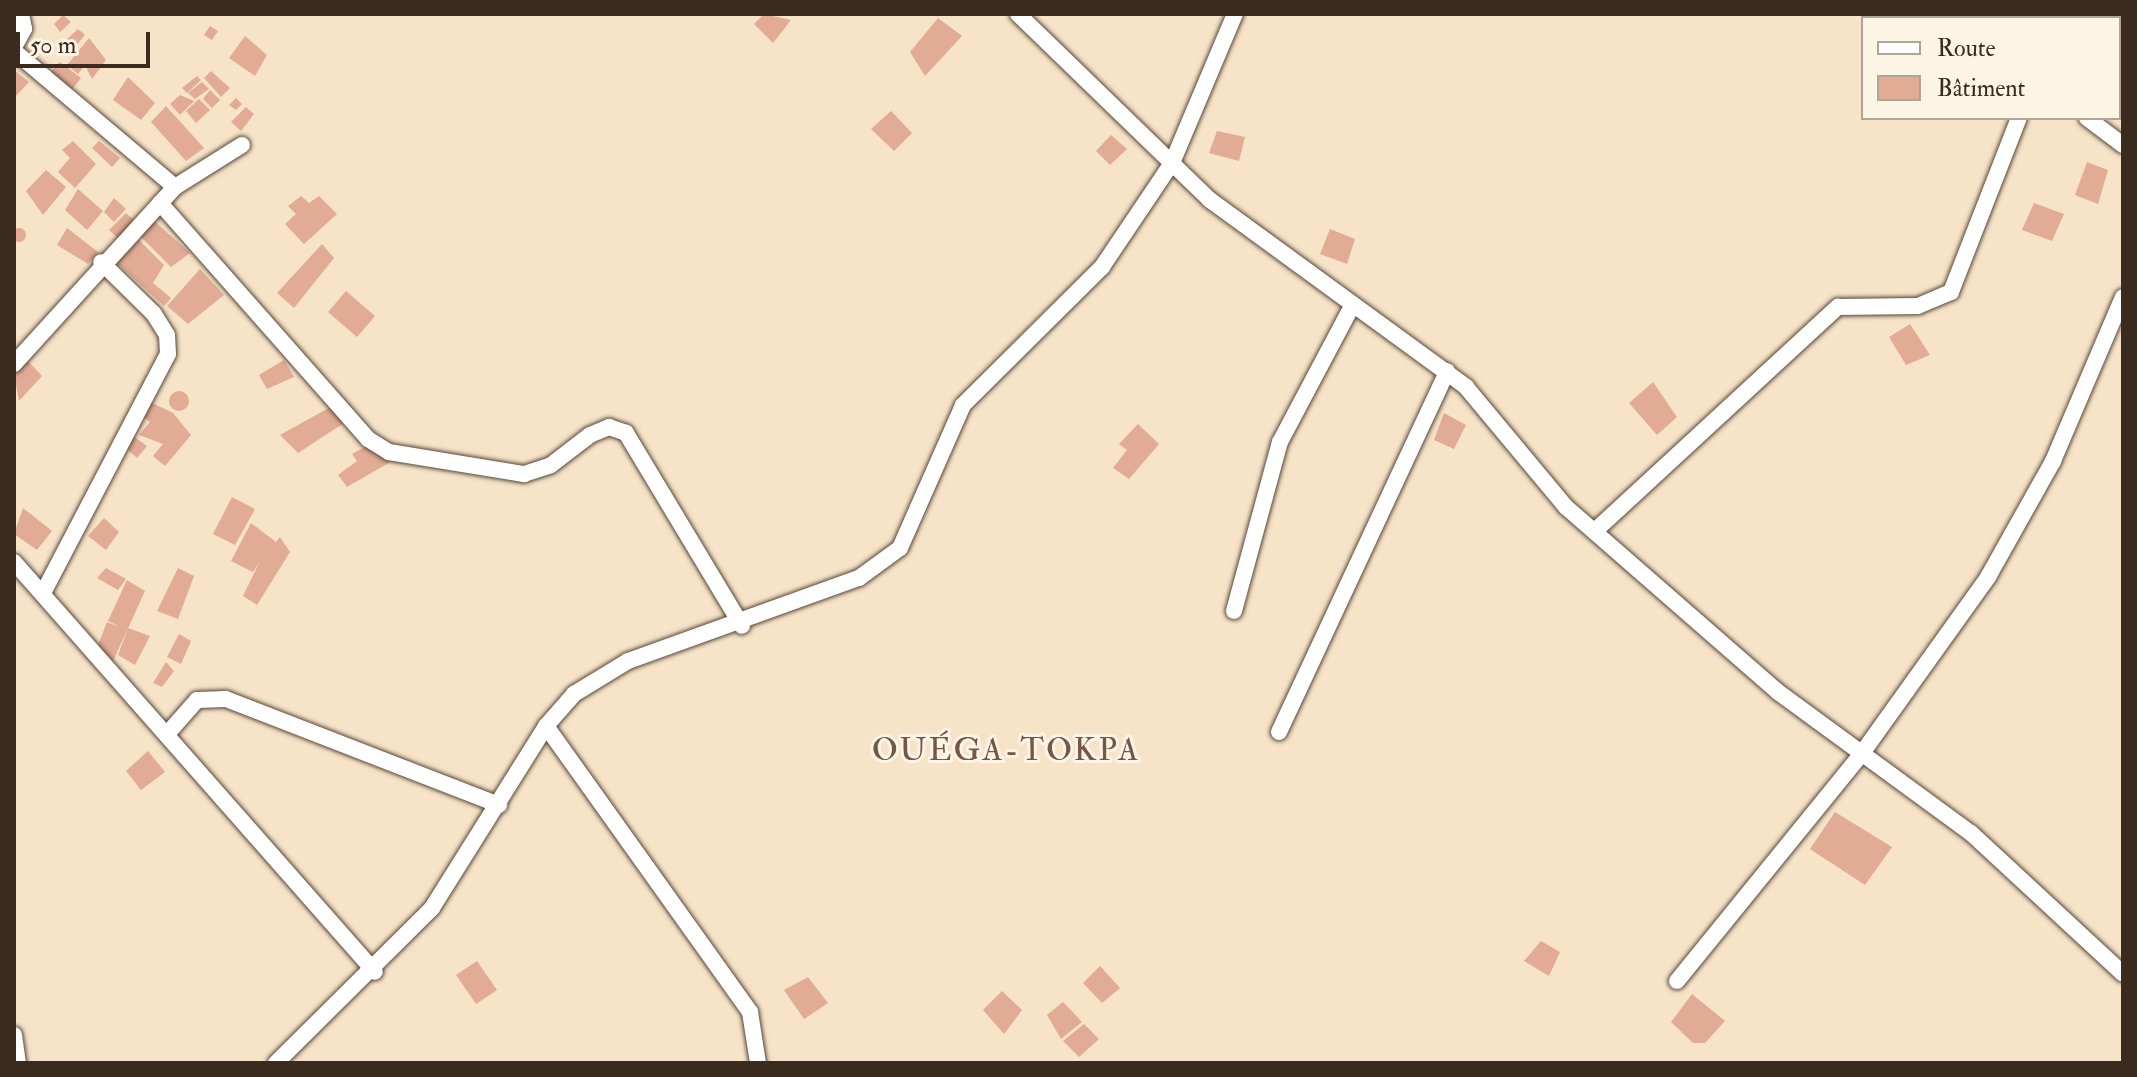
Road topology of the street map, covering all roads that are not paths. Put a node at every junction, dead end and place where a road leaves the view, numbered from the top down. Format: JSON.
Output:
{"nodes":[{"id":1,"x":21,"y":14,"type":"edge"},
{"id":2,"x":1018,"y":14,"type":"edge"},
{"id":3,"x":1235,"y":14,"type":"edge"},
{"id":4,"x":14,"y":49,"type":"edge"},
{"id":5,"x":2018,"y":120,"type":"edge"},
{"id":6,"x":2090,"y":120,"type":"edge"},
{"id":7,"x":242,"y":145,"type":"dead end"},
{"id":8,"x":2123,"y":145,"type":"edge"},
{"id":9,"x":1172,"y":163,"type":"junction"},
{"id":10,"x":175,"y":187,"type":"junction"},
{"id":11,"x":160,"y":203,"type":"junction"},
{"id":12,"x":101,"y":262,"type":"junction"},
{"id":13,"x":2123,"y":297,"type":"edge"},
{"id":14,"x":1351,"y":308,"type":"junction"},
{"id":15,"x":14,"y":364,"type":"edge"},
{"id":16,"x":1447,"y":371,"type":"junction"},
{"id":17,"x":1597,"y":529,"type":"junction"},
{"id":18,"x":14,"y":562,"type":"edge"},
{"id":19,"x":43,"y":593,"type":"junction"},
{"id":20,"x":1234,"y":611,"type":"dead end"},
{"id":21,"x":742,"y":626,"type":"junction"},
{"id":22,"x":546,"y":726,"type":"junction"},
{"id":23,"x":1279,"y":732,"type":"dead end"},
{"id":24,"x":168,"y":733,"type":"junction"},
{"id":25,"x":1860,"y":756,"type":"junction"},
{"id":26,"x":499,"y":805,"type":"junction"},
{"id":27,"x":375,"y":972,"type":"junction"},
{"id":28,"x":2123,"y":974,"type":"edge"},
{"id":29,"x":1677,"y":981,"type":"dead end"},
{"id":30,"x":14,"y":1035,"type":"edge"},
{"id":31,"x":18,"y":1063,"type":"edge"},
{"id":32,"x":276,"y":1063,"type":"edge"},
{"id":33,"x":758,"y":1063,"type":"edge"}],
"edges":[{"from":1,"to":4,"type":"street"},
{"from":2,"to":9,"type":"street"},
{"from":3,"to":9,"type":"street"},
{"from":4,"to":10,"type":"street"},
{"from":5,"to":17,"type":"street"},
{"from":6,"to":8,"type":"street"},
{"from":7,"to":10,"type":"street"},
{"from":9,"to":14,"type":"street"},
{"from":9,"to":21,"type":"street"},
{"from":10,"to":11,"type":"street"},
{"from":11,"to":12,"type":"street"},
{"from":11,"to":21,"type":"street"},
{"from":12,"to":15,"type":"street"},
{"from":12,"to":19,"type":"street"},
{"from":13,"to":25,"type":"street"},
{"from":14,"to":16,"type":"street"},
{"from":14,"to":20,"type":"street"},
{"from":16,"to":17,"type":"street"},
{"from":16,"to":23,"type":"street"},
{"from":17,"to":25,"type":"street"},
{"from":18,"to":19,"type":"street"},
{"from":19,"to":24,"type":"street"},
{"from":21,"to":22,"type":"street"},
{"from":22,"to":26,"type":"street"},
{"from":22,"to":33,"type":"street"},
{"from":24,"to":26,"type":"street"},
{"from":24,"to":27,"type":"street"},
{"from":25,"to":28,"type":"street"},
{"from":25,"to":29,"type":"street"},
{"from":26,"to":27,"type":"street"},
{"from":27,"to":32,"type":"street"},
{"from":30,"to":31,"type":"street"}]}
